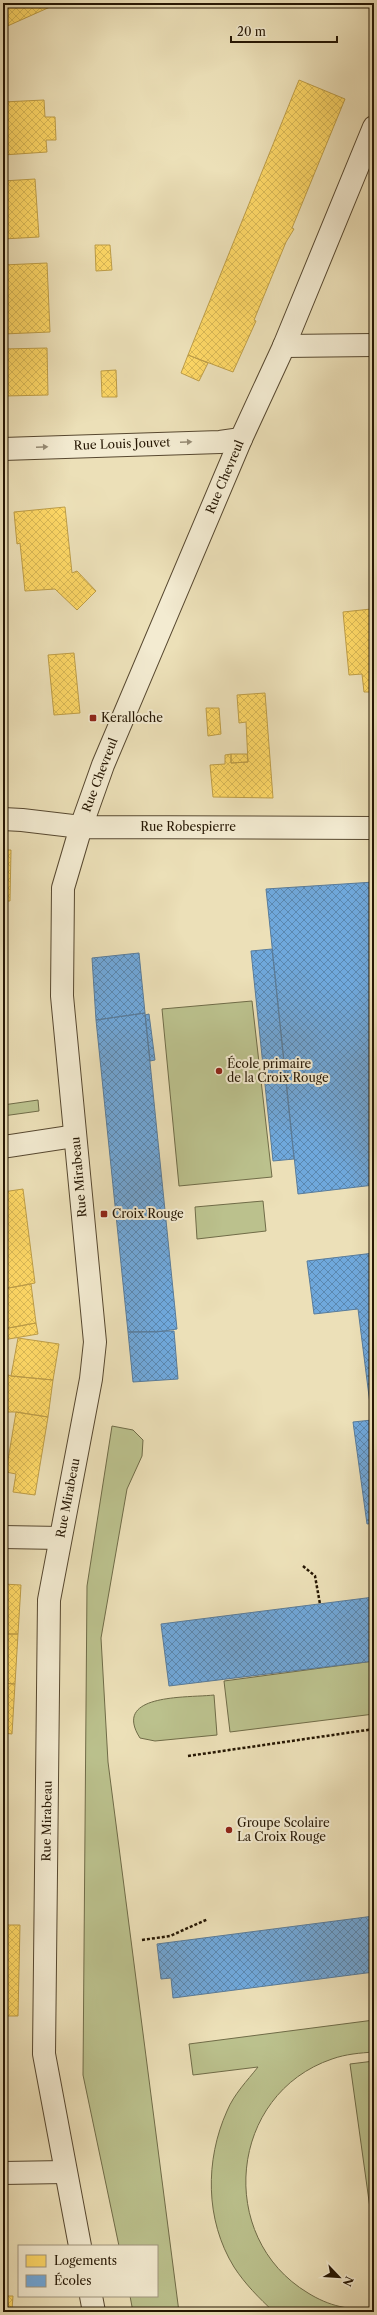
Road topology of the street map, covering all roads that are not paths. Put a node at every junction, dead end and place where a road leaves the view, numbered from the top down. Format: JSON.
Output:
{"nodes":[{"id":1,"x":374,"y":127,"type":"edge"},
{"id":2,"x":374,"y":345,"type":"edge"},
{"id":3,"x":284,"y":346,"type":"junction"},
{"id":4,"x":241,"y":439,"type":"junction"},
{"id":5,"x":3,"y":449,"type":"edge"},
{"id":6,"x":3,"y":819,"type":"edge"},
{"id":7,"x":81,"y":828,"type":"junction"},
{"id":8,"x":374,"y":828,"type":"edge"},
{"id":9,"x":75,"y":1136,"type":"junction"},
{"id":10,"x":3,"y":1147,"type":"edge"},
{"id":11,"x":3,"y":1537,"type":"edge"},
{"id":12,"x":60,"y":1538,"type":"junction"},
{"id":13,"x":65,"y":2172,"type":"junction"},
{"id":14,"x":3,"y":2173,"type":"edge"},
{"id":15,"x":80,"y":2245,"type":"edge"},
{"id":16,"x":91,"y":2297,"type":"edge"},
{"id":17,"x":94,"y":2312,"type":"edge"}],
"edges":[{"from":1,"to":3,"type":"street","name":"Rue Chevreul"},
{"from":2,"to":3,"type":"street"},
{"from":3,"to":4,"type":"street","name":"Rue Chevreul"},
{"from":5,"to":4,"type":"street","name":"Rue Louis Jouvet","one_way":true},
{"from":4,"to":7,"type":"street","name":"Rue Chevreul"},
{"from":6,"to":7,"type":"street","name":"Rue Robespierre"},
{"from":7,"to":8,"type":"street","name":"Rue Robespierre"},
{"from":7,"to":9,"type":"street","name":"Rue Mirabeau"},
{"from":9,"to":10,"type":"street"},
{"from":9,"to":12,"type":"street","name":"Rue Mirabeau"},
{"from":11,"to":12,"type":"street"},
{"from":12,"to":13,"type":"street","name":"Rue Mirabeau"},
{"from":13,"to":14,"type":"street"},
{"from":13,"to":15,"type":"street","name":"Rue Mirabeau"},
{"from":16,"to":17,"type":"street"}]}
